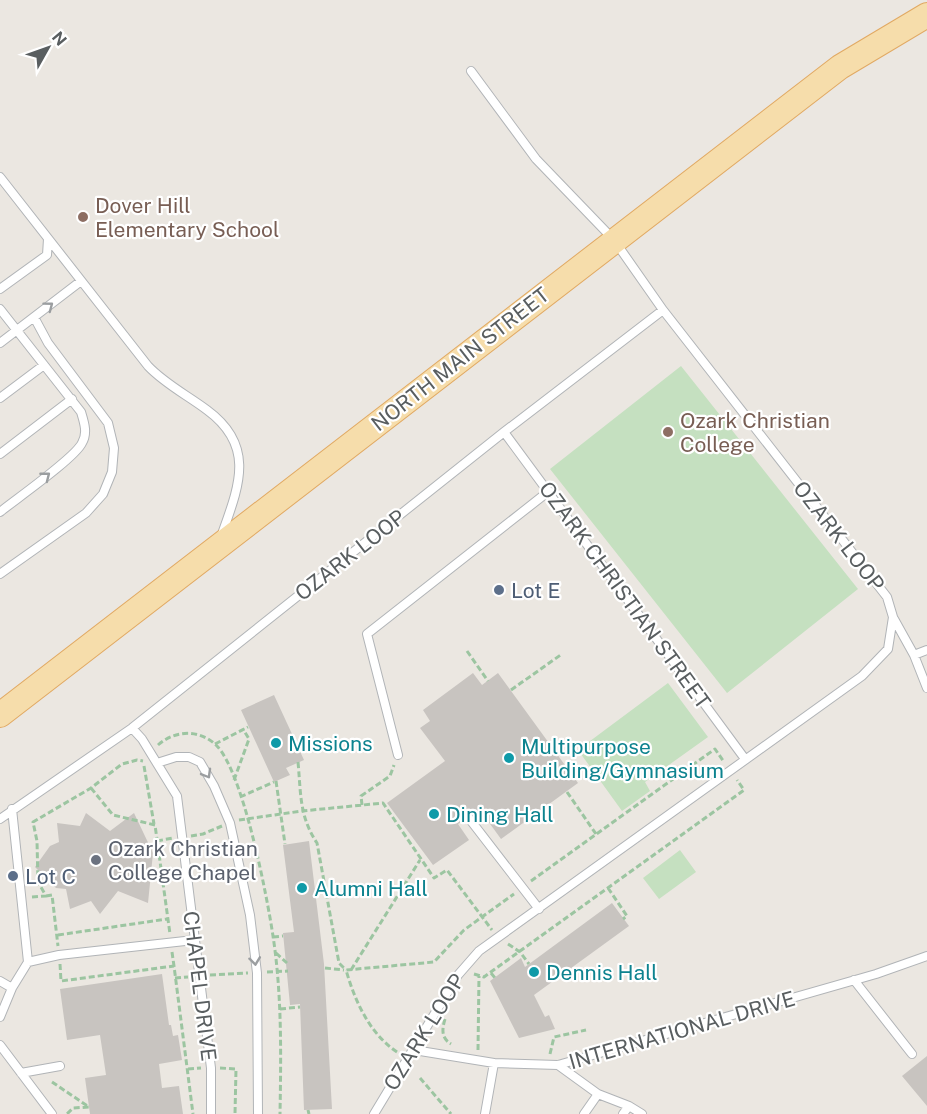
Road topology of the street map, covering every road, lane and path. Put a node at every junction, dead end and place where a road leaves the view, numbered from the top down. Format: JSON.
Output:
{"nodes":[{"id":1,"x":927,"y":15,"type":"edge"},
{"id":2,"x":471,"y":71,"type":"dead end"},
{"id":3,"x":0,"y":177,"type":"edge"},
{"id":4,"x":48,"y":239,"type":"junction"},
{"id":5,"x":614,"y":240,"type":"junction"},
{"id":6,"x":81,"y":281,"type":"junction"},
{"id":7,"x":0,"y":289,"type":"edge"},
{"id":8,"x":0,"y":309,"type":"edge"},
{"id":9,"x":663,"y":310,"type":"junction"},
{"id":10,"x":34,"y":317,"type":"junction"},
{"id":11,"x":17,"y":330,"type":"junction"},
{"id":12,"x":0,"y":343,"type":"edge"},
{"id":13,"x":44,"y":365,"type":"junction"},
{"id":14,"x":0,"y":398,"type":"edge"},
{"id":15,"x":72,"y":399,"type":"junction"},
{"id":16,"x":504,"y":432,"type":"junction"},
{"id":17,"x":0,"y":454,"type":"edge"},
{"id":18,"x":549,"y":491,"type":"junction"},
{"id":19,"x":0,"y":512,"type":"edge"},
{"id":20,"x":218,"y":547,"type":"junction"},
{"id":21,"x":0,"y":574,"type":"edge"},
{"id":22,"x":893,"y":617,"type":"junction"},
{"id":23,"x":927,"y":650,"type":"edge"},
{"id":24,"x":467,"y":651,"type":"dead end"},
{"id":25,"x":562,"y":654,"type":"dead end"},
{"id":26,"x":914,"y":655,"type":"junction"},
{"id":27,"x":488,"y":681,"type":"dead end"},
{"id":28,"x":927,"y":688,"type":"edge"},
{"id":29,"x":511,"y":690,"type":"dead end"},
{"id":30,"x":0,"y":716,"type":"edge"},
{"id":31,"x":248,"y":727,"type":"dead end"},
{"id":32,"x":132,"y":728,"type":"junction"},
{"id":33,"x":243,"y":729,"type":"junction"},
{"id":34,"x":215,"y":744,"type":"dead end"},
{"id":35,"x":398,"y":755,"type":"joint"},
{"id":36,"x":745,"y":759,"type":"junction"},
{"id":37,"x":142,"y":762,"type":"dead end"},
{"id":38,"x":298,"y":762,"type":"dead end"},
{"id":39,"x":157,"y":763,"type":"junction"},
{"id":40,"x":730,"y":770,"type":"junction"},
{"id":41,"x":234,"y":780,"type":"dead end"},
{"id":42,"x":91,"y":788,"type":"dead end"},
{"id":43,"x":567,"y":792,"type":"dead end"},
{"id":44,"x":240,"y":797,"type":"dead end"},
{"id":45,"x":362,"y":806,"type":"junction"},
{"id":46,"x":12,"y":809,"type":"junction"},
{"id":47,"x":302,"y":811,"type":"junction"},
{"id":48,"x":281,"y":814,"type":"junction"},
{"id":49,"x":468,"y":817,"type":"dead end"},
{"id":50,"x":0,"y":819,"type":"edge"},
{"id":51,"x":33,"y":822,"type":"dead end"},
{"id":52,"x":230,"y":823,"type":"junction"},
{"id":53,"x":154,"y":825,"type":"junction"},
{"id":54,"x":596,"y":834,"type":"junction"},
{"id":55,"x":182,"y":837,"type":"junction"},
{"id":56,"x":157,"y":841,"type":"junction"},
{"id":57,"x":285,"y":844,"type":"dead end"},
{"id":58,"x":153,"y":853,"type":"dead end"},
{"id":59,"x":159,"y":854,"type":"junction"},
{"id":60,"x":421,"y":859,"type":"junction"},
{"id":61,"x":522,"y":888,"type":"junction"},
{"id":62,"x":608,"y":888,"type":"junction"},
{"id":63,"x":46,"y":896,"type":"junction"},
{"id":64,"x":21,"y":898,"type":"junction"},
{"id":65,"x":539,"y":909,"type":"junction"},
{"id":66,"x":481,"y":918,"type":"junction"},
{"id":67,"x":167,"y":919,"type":"junction"},
{"id":68,"x":623,"y":919,"type":"dead end"},
{"id":69,"x":58,"y":935,"type":"junction"},
{"id":70,"x":283,"y":936,"type":"dead end"},
{"id":71,"x":273,"y":937,"type":"dead end"},
{"id":72,"x":194,"y":940,"type":"junction"},
{"id":73,"x":171,"y":944,"type":"junction"},
{"id":74,"x":275,"y":951,"type":"dead end"},
{"id":75,"x":520,"y":952,"type":"junction"},
{"id":76,"x":59,"y":956,"type":"junction"},
{"id":77,"x":927,"y":956,"type":"edge"},
{"id":78,"x":28,"y":962,"type":"junction"},
{"id":79,"x":287,"y":963,"type":"dead end"},
{"id":80,"x":529,"y":964,"type":"dead end"},
{"id":81,"x":174,"y":966,"type":"junction"},
{"id":82,"x":325,"y":968,"type":"dead end"},
{"id":83,"x":288,"y":970,"type":"dead end"},
{"id":84,"x":348,"y":970,"type":"junction"},
{"id":85,"x":277,"y":971,"type":"junction"},
{"id":86,"x":256,"y":973,"type":"junction"},
{"id":87,"x":473,"y":973,"type":"dead end"},
{"id":88,"x":491,"y":973,"type":"junction"},
{"id":89,"x":479,"y":975,"type":"junction"},
{"id":90,"x":200,"y":976,"type":"junction"},
{"id":91,"x":175,"y":978,"type":"junction"},
{"id":92,"x":495,"y":978,"type":"dead end"},
{"id":93,"x":854,"y":980,"type":"junction"},
{"id":94,"x":0,"y":981,"type":"edge"},
{"id":95,"x":12,"y":988,"type":"junction"},
{"id":96,"x":300,"y":1007,"type":"dead end"},
{"id":97,"x":280,"y":1009,"type":"junction"},
{"id":98,"x":448,"y":1013,"type":"dead end"},
{"id":99,"x":0,"y":1017,"type":"edge"},
{"id":100,"x":586,"y":1030,"type":"dead end"},
{"id":101,"x":0,"y":1045,"type":"edge"},
{"id":102,"x":455,"y":1046,"type":"dead end"},
{"id":103,"x":414,"y":1050,"type":"junction"},
{"id":104,"x":481,"y":1050,"type":"dead end"},
{"id":105,"x":397,"y":1052,"type":"dead end"},
{"id":106,"x":540,"y":1053,"type":"dead end"},
{"id":107,"x":912,"y":1054,"type":"dead end"},
{"id":108,"x":494,"y":1063,"type":"junction"},
{"id":109,"x":60,"y":1065,"type":"dead end"},
{"id":110,"x":558,"y":1065,"type":"junction"},
{"id":111,"x":21,"y":1073,"type":"junction"},
{"id":112,"x":420,"y":1078,"type":"dead end"},
{"id":113,"x":52,"y":1082,"type":"dead end"},
{"id":114,"x":598,"y":1094,"type":"junction"},
{"id":115,"x":629,"y":1106,"type":"junction"},
{"id":116,"x":52,"y":1114,"type":"edge"},
{"id":117,"x":67,"y":1114,"type":"edge"},
{"id":118,"x":193,"y":1114,"type":"edge"},
{"id":119,"x":211,"y":1114,"type":"edge"},
{"id":120,"x":258,"y":1114,"type":"edge"},
{"id":121,"x":280,"y":1114,"type":"edge"},
{"id":122,"x":374,"y":1114,"type":"edge"},
{"id":123,"x":451,"y":1114,"type":"edge"},
{"id":124,"x":485,"y":1114,"type":"edge"},
{"id":125,"x":584,"y":1114,"type":"edge"},
{"id":126,"x":623,"y":1114,"type":"edge"},
{"id":127,"x":642,"y":1114,"type":"edge"}],
"edges":[{"from":1,"to":5,"type":"main road","name":"NORTH MAIN STREET"},
{"from":2,"to":5,"type":"lane"},
{"from":3,"to":4,"type":"lane"},
{"from":4,"to":6,"type":"lane"},
{"from":4,"to":7,"type":"lane"},
{"from":5,"to":9,"type":"lane"},
{"from":5,"to":20,"type":"main road","name":"NORTH MAIN STREET"},
{"from":10,"to":6,"type":"lane","one_way":true},
{"from":6,"to":20,"type":"lane"},
{"from":8,"to":11,"type":"lane"},
{"from":9,"to":16,"type":"lane","name":"OZARK LOOP"},
{"from":9,"to":22,"type":"lane","name":"OZARK LOOP"},
{"from":10,"to":11,"type":"lane"},
{"from":10,"to":21,"type":"lane"},
{"from":11,"to":12,"type":"lane"},
{"from":11,"to":13,"type":"lane"},
{"from":13,"to":14,"type":"lane"},
{"from":13,"to":15,"type":"lane"},
{"from":15,"to":17,"type":"lane"},
{"from":19,"to":15,"type":"lane","one_way":true},
{"from":16,"to":18,"type":"lane","name":"OZARK CHRISTIAN STREET"},
{"from":16,"to":32,"type":"lane","name":"OZARK LOOP"},
{"from":18,"to":35,"type":"lane"},
{"from":18,"to":36,"type":"lane","name":"OZARK CHRISTIAN STREET"},
{"from":20,"to":30,"type":"main road","name":"NORTH MAIN STREET"},
{"from":22,"to":26,"type":"lane"},
{"from":22,"to":36,"type":"lane","name":"OZARK LOOP"},
{"from":23,"to":26,"type":"lane"},
{"from":24,"to":27,"type":"path"},
{"from":25,"to":29,"type":"path"},
{"from":26,"to":28,"type":"lane"},
{"from":31,"to":33,"type":"path"},
{"from":32,"to":39,"type":"lane","name":"CHAPEL DRIVE"},
{"from":32,"to":46,"type":"lane","name":"OZARK LOOP"},
{"from":33,"to":34,"type":"path"},
{"from":33,"to":41,"type":"path"},
{"from":35,"to":45,"type":"path"},
{"from":36,"to":40,"type":"lane","name":"OZARK LOOP"},
{"from":37,"to":53,"type":"path"},
{"from":38,"to":47,"type":"path"},
{"from":39,"to":52,"type":"lane","one_way":true},
{"from":39,"to":55,"type":"lane","name":"CHAPEL DRIVE"},
{"from":40,"to":54,"type":"path"},
{"from":40,"to":62,"type":"path"},
{"from":40,"to":65,"type":"lane","name":"OZARK LOOP"},
{"from":42,"to":53,"type":"path"},
{"from":43,"to":54,"type":"path"},
{"from":44,"to":48,"type":"path"},
{"from":45,"to":47,"type":"path"},
{"from":45,"to":60,"type":"path"},
{"from":46,"to":50,"type":"lane","name":"OZARK LOOP"},
{"from":46,"to":64,"type":"lane"},
{"from":47,"to":48,"type":"path"},
{"from":47,"to":84,"type":"path"},
{"from":48,"to":52,"type":"path"},
{"from":48,"to":57,"type":"path"},
{"from":49,"to":61,"type":"lane"},
{"from":51,"to":63,"type":"path"},
{"from":52,"to":55,"type":"path"},
{"from":52,"to":86,"type":"lane","one_way":true},
{"from":53,"to":56,"type":"path"},
{"from":54,"to":61,"type":"path"},
{"from":55,"to":56,"type":"path"},
{"from":55,"to":72,"type":"lane","name":"CHAPEL DRIVE"},
{"from":56,"to":59,"type":"path"},
{"from":58,"to":59,"type":"path"},
{"from":59,"to":67,"type":"path"},
{"from":60,"to":66,"type":"path"},
{"from":60,"to":84,"type":"path"},
{"from":61,"to":65,"type":"lane"},
{"from":61,"to":66,"type":"path"},
{"from":62,"to":68,"type":"path"},
{"from":62,"to":75,"type":"path"},
{"from":63,"to":64,"type":"path"},
{"from":63,"to":69,"type":"path"},
{"from":64,"to":78,"type":"lane"},
{"from":65,"to":103,"type":"lane","name":"OZARK LOOP"},
{"from":66,"to":84,"type":"path"},
{"from":67,"to":69,"type":"path"},
{"from":67,"to":73,"type":"path"},
{"from":69,"to":76,"type":"path"},
{"from":70,"to":71,"type":"path"},
{"from":72,"to":73,"type":"lane"},
{"from":72,"to":90,"type":"lane","name":"CHAPEL DRIVE"},
{"from":73,"to":76,"type":"lane"},
{"from":73,"to":81,"type":"path"},
{"from":74,"to":79,"type":"path"},
{"from":75,"to":80,"type":"path"},
{"from":75,"to":88,"type":"path"},
{"from":76,"to":78,"type":"lane"},
{"from":76,"to":81,"type":"path"},
{"from":77,"to":93,"type":"lane","name":"INTERNATIONAL DRIVE"},
{"from":78,"to":95,"type":"lane"},
{"from":81,"to":91,"type":"path"},
{"from":82,"to":84,"type":"path"},
{"from":83,"to":85,"type":"path"},
{"from":84,"to":105,"type":"path"},
{"from":85,"to":86,"type":"path"},
{"from":85,"to":97,"type":"path"},
{"from":86,"to":90,"type":"path"},
{"from":86,"to":120,"type":"lane"},
{"from":87,"to":89,"type":"path"},
{"from":88,"to":89,"type":"path"},
{"from":88,"to":92,"type":"path"},
{"from":89,"to":104,"type":"path"},
{"from":90,"to":91,"type":"path"},
{"from":90,"to":119,"type":"lane","name":"CHAPEL DRIVE"},
{"from":91,"to":118,"type":"path"},
{"from":93,"to":107,"type":"lane"},
{"from":93,"to":110,"type":"lane","name":"INTERNATIONAL DRIVE"},
{"from":94,"to":95,"type":"lane"},
{"from":95,"to":99,"type":"lane"},
{"from":96,"to":97,"type":"path"},
{"from":97,"to":121,"type":"path"},
{"from":98,"to":102,"type":"path"},
{"from":100,"to":106,"type":"path"},
{"from":101,"to":111,"type":"lane"},
{"from":103,"to":108,"type":"lane","name":"INTERNATIONAL DRIVE"},
{"from":103,"to":122,"type":"lane","name":"OZARK LOOP"},
{"from":108,"to":110,"type":"lane","name":"INTERNATIONAL DRIVE"},
{"from":108,"to":124,"type":"lane"},
{"from":109,"to":111,"type":"lane"},
{"from":110,"to":114,"type":"lane"},
{"from":111,"to":116,"type":"lane"},
{"from":112,"to":123,"type":"path"},
{"from":113,"to":117,"type":"path"},
{"from":114,"to":115,"type":"lane"},
{"from":114,"to":125,"type":"lane"},
{"from":115,"to":126,"type":"lane"},
{"from":115,"to":127,"type":"lane"}]}
